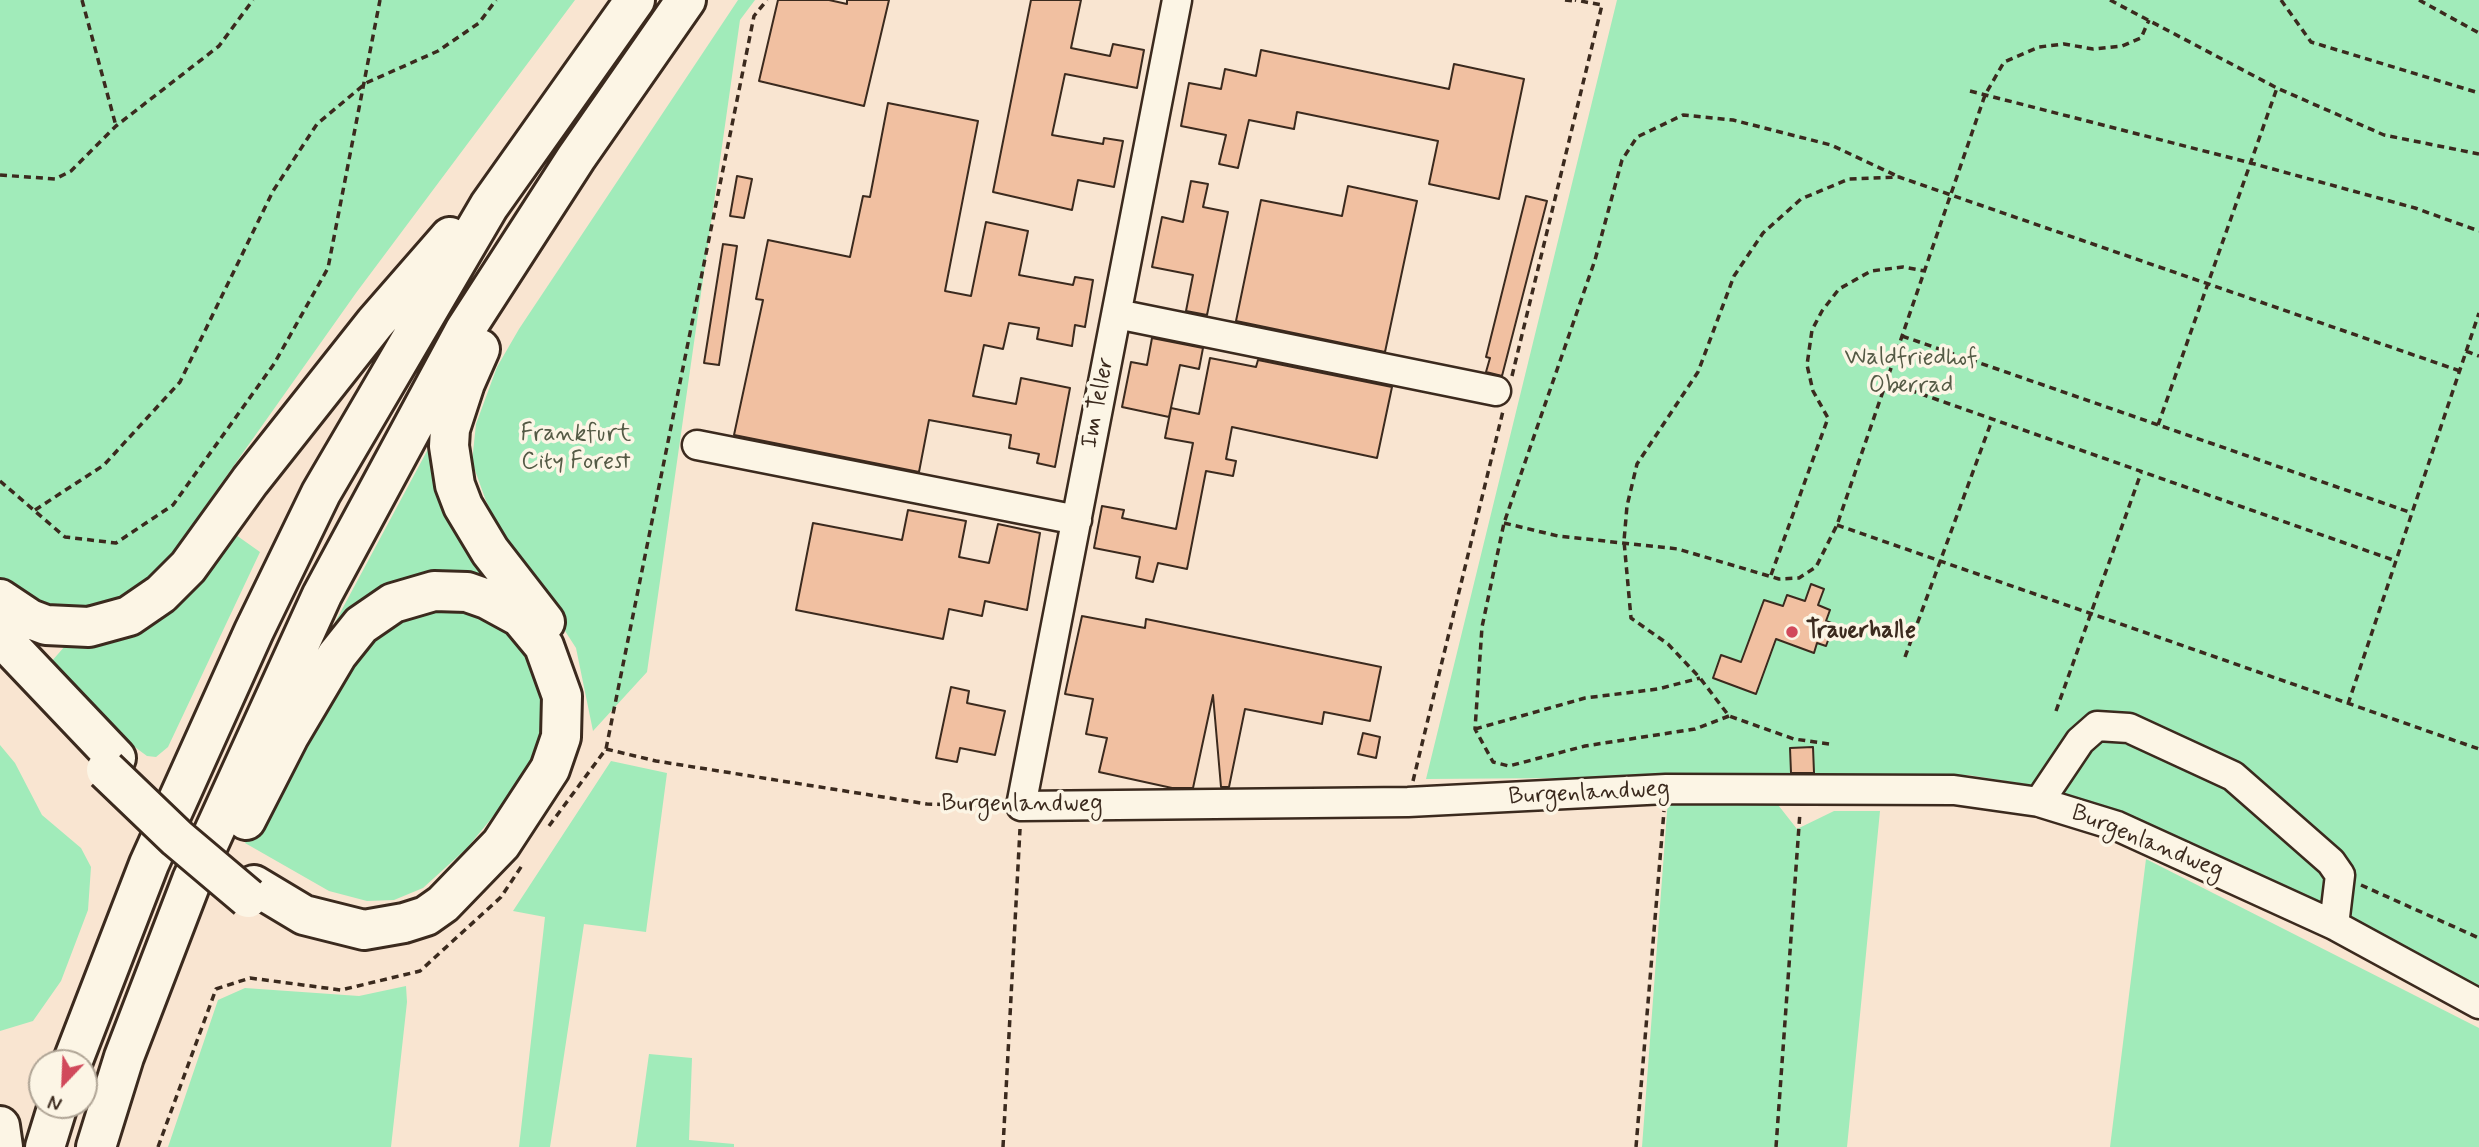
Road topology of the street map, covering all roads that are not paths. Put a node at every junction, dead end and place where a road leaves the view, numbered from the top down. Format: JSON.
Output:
{"nodes":[{"id":1,"x":635,"y":0,"type":"edge"},
{"id":2,"x":686,"y":0,"type":"edge"},
{"id":3,"x":1177,"y":0,"type":"edge"},
{"id":4,"x":533,"y":140,"type":"junction"},
{"id":5,"x":530,"y":229,"type":"junction"},
{"id":6,"x":1116,"y":314,"type":"junction"},
{"id":7,"x":1496,"y":391,"type":"dead end"},
{"id":8,"x":696,"y":444,"type":"dead end"},
{"id":9,"x":1077,"y":520,"type":"junction"},
{"id":10,"x":0,"y":599,"type":"edge"},
{"id":11,"x":0,"y":636,"type":"edge"},
{"id":12,"x":0,"y":670,"type":"edge"},
{"id":13,"x":111,"y":764,"type":"junction"},
{"id":14,"x":2039,"y":802,"type":"junction"},
{"id":15,"x":1021,"y":806,"type":"joint"},
{"id":16,"x":251,"y":892,"type":"junction"},
{"id":17,"x":2334,"y":925,"type":"junction"},
{"id":18,"x":163,"y":955,"type":"junction"},
{"id":19,"x":2479,"y":1004,"type":"edge"},
{"id":20,"x":77,"y":1049,"type":"edge"},
{"id":21,"x":53,"y":1119,"type":"edge"},
{"id":22,"x":0,"y":1126,"type":"edge"},
{"id":23,"x":3,"y":1147,"type":"edge"},
{"id":24,"x":44,"y":1147,"type":"edge"},
{"id":25,"x":96,"y":1147,"type":"edge"}],
"edges":[{"from":1,"to":4,"type":"highway"},
{"from":2,"to":5,"type":"highway"},
{"from":3,"to":6,"type":"street","name":"Im Teller"},
{"from":4,"to":10,"type":"highway"},
{"from":4,"to":20,"type":"highway"},
{"from":5,"to":16,"type":"highway"},
{"from":5,"to":18,"type":"highway"},
{"from":6,"to":7,"type":"street"},
{"from":6,"to":9,"type":"street","name":"Im Teller"},
{"from":8,"to":9,"type":"street"},
{"from":9,"to":15,"type":"street","name":"Im Teller"},
{"from":11,"to":13,"type":"highway"},
{"from":12,"to":13,"type":"highway"},
{"from":13,"to":16,"type":"highway","bridge":true},
{"from":14,"to":15,"type":"street","name":"Burgenlandweg"},
{"from":14,"to":17,"type":"street","name":"Burgenlandweg"},
{"from":14,"to":17,"type":"street"},
{"from":16,"to":18,"type":"highway"},
{"from":17,"to":19,"type":"street","name":"Burgenlandweg"},
{"from":18,"to":25,"type":"highway"},
{"from":21,"to":24,"type":"highway"},
{"from":22,"to":23,"type":"highway"}]}
